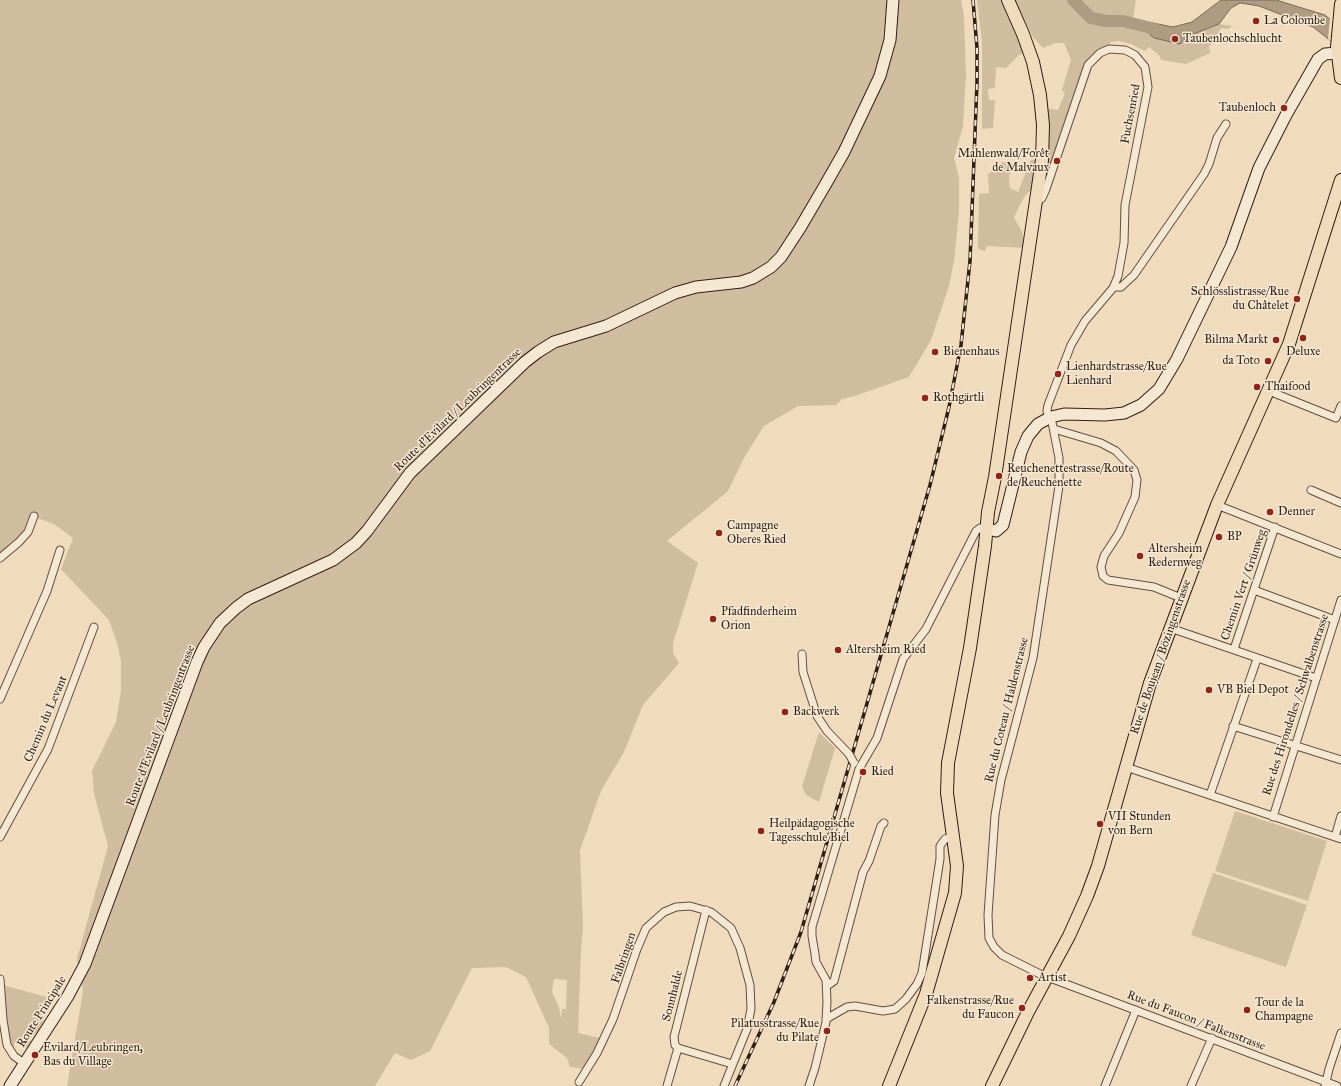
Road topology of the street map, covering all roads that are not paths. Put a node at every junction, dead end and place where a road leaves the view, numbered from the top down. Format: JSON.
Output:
{"nodes":[{"id":1,"x":893,"y":0,"type":"edge"},
{"id":2,"x":1008,"y":0,"type":"edge"},
{"id":3,"x":1341,"y":4,"type":"edge"},
{"id":4,"x":1338,"y":50,"type":"junction"},
{"id":5,"x":1341,"y":78,"type":"edge"},
{"id":6,"x":1226,"y":124,"type":"dead end"},
{"id":7,"x":1341,"y":180,"type":"edge"},
{"id":8,"x":1035,"y":203,"type":"junction"},
{"id":9,"x":1114,"y":287,"type":"junction"},
{"id":10,"x":1268,"y":391,"type":"junction"},
{"id":11,"x":1341,"y":406,"type":"edge"},
{"id":12,"x":1050,"y":417,"type":"junction"},
{"id":13,"x":1054,"y":429,"type":"junction"},
{"id":14,"x":1311,"y":490,"type":"dead end"},
{"id":15,"x":1341,"y":503,"type":"edge"},
{"id":16,"x":1216,"y":505,"type":"junction"},
{"id":17,"x":34,"y":516,"type":"dead end"},
{"id":18,"x":1275,"y":527,"type":"junction"},
{"id":19,"x":987,"y":529,"type":"junction"},
{"id":20,"x":60,"y":550,"type":"dead end"},
{"id":21,"x":1341,"y":554,"type":"edge"},
{"id":22,"x":0,"y":558,"type":"edge"},
{"id":23,"x":1254,"y":590,"type":"junction"},
{"id":24,"x":1181,"y":598,"type":"junction"},
{"id":25,"x":1341,"y":600,"type":"edge"},
{"id":26,"x":1335,"y":620,"type":"junction"},
{"id":27,"x":94,"y":627,"type":"dead end"},
{"id":28,"x":1170,"y":628,"type":"junction"},
{"id":29,"x":1234,"y":649,"type":"junction"},
{"id":30,"x":802,"y":654,"type":"dead end"},
{"id":31,"x":1257,"y":658,"type":"junction"},
{"id":32,"x":1316,"y":678,"type":"junction"},
{"id":33,"x":0,"y":699,"type":"edge"},
{"id":34,"x":1233,"y":726,"type":"junction"},
{"id":35,"x":1295,"y":746,"type":"junction"},
{"id":36,"x":1341,"y":760,"type":"edge"},
{"id":37,"x":1126,"y":767,"type":"junction"},
{"id":38,"x":859,"y":769,"type":"junction"},
{"id":39,"x":1210,"y":795,"type":"junction"},
{"id":40,"x":1273,"y":816,"type":"junction"},
{"id":41,"x":1341,"y":816,"type":"edge"},
{"id":42,"x":884,"y":823,"type":"dead end"},
{"id":43,"x":0,"y":837,"type":"edge"},
{"id":44,"x":953,"y":837,"type":"junction"},
{"id":45,"x":1338,"y":838,"type":"edge"},
{"id":46,"x":706,"y":910,"type":"junction"},
{"id":47,"x":91,"y":949,"type":"joint"},
{"id":48,"x":1047,"y":976,"type":"junction"},
{"id":49,"x":0,"y":978,"type":"edge"},
{"id":50,"x":827,"y":986,"type":"junction"},
{"id":51,"x":1136,"y":1010,"type":"junction"},
{"id":52,"x":826,"y":1019,"type":"junction"},
{"id":53,"x":1341,"y":1033,"type":"edge"},
{"id":54,"x":1212,"y":1038,"type":"junction"},
{"id":55,"x":678,"y":1048,"type":"junction"},
{"id":56,"x":25,"y":1064,"type":"junction"},
{"id":57,"x":732,"y":1064,"type":"junction"},
{"id":58,"x":579,"y":1082,"type":"dead end"},
{"id":59,"x":1326,"y":1084,"type":"edge"},
{"id":60,"x":10,"y":1086,"type":"edge"},
{"id":61,"x":667,"y":1086,"type":"edge"},
{"id":62,"x":724,"y":1086,"type":"edge"},
{"id":63,"x":809,"y":1086,"type":"edge"},
{"id":64,"x":889,"y":1086,"type":"edge"},
{"id":65,"x":992,"y":1086,"type":"edge"},
{"id":66,"x":1105,"y":1086,"type":"edge"},
{"id":67,"x":1191,"y":1086,"type":"edge"},
{"id":68,"x":1337,"y":1086,"type":"edge"}],
"edges":[{"from":1,"to":47,"type":"street","name":"Route d'Evilard / Leubringentrasse"},
{"from":2,"to":8,"type":"main road"},
{"from":3,"to":4,"type":"main road"},
{"from":4,"to":5,"type":"main road"},
{"from":4,"to":12,"type":"street"},
{"from":6,"to":9,"type":"street"},
{"from":7,"to":10,"type":"main road","name":"Rue de Boujean / Bözingenstrasse"},
{"from":8,"to":9,"type":"street","name":"Fuchsenried"},
{"from":8,"to":19,"type":"main road"},
{"from":9,"to":12,"type":"street","name":"Rue du Coteau / Haldenstrasse"},
{"from":10,"to":11,"type":"street"},
{"from":10,"to":16,"type":"main road","name":"Rue de Boujean / Bözingenstrasse"},
{"from":12,"to":13,"type":"street","name":"Rue du Coteau / Haldenstrasse"},
{"from":12,"to":19,"type":"street"},
{"from":13,"to":24,"type":"street"},
{"from":13,"to":48,"type":"street","name":"Rue du Coteau / Haldenstrasse"},
{"from":14,"to":15,"type":"street"},
{"from":16,"to":18,"type":"street","name":"Chemin Vert / Grünweg"},
{"from":16,"to":24,"type":"main road","name":"Rue de Boujean / Bözingenstrasse"},
{"from":17,"to":22,"type":"street"},
{"from":18,"to":21,"type":"street","name":"Chemin Vert / Grünweg"},
{"from":18,"to":23,"type":"street","name":"Chemin Vert / Grünweg"},
{"from":19,"to":38,"type":"street"},
{"from":19,"to":44,"type":"main road"},
{"from":20,"to":33,"type":"street"},
{"from":23,"to":26,"type":"street"},
{"from":23,"to":29,"type":"street","name":"Chemin Vert / Grünweg"},
{"from":24,"to":28,"type":"main road","name":"Rue de Boujean / Bözingenstrasse"},
{"from":25,"to":26,"type":"street","name":"Rue des Hirondelles / Schwalbenstrasse"},
{"from":26,"to":32,"type":"street","name":"Rue des Hirondelles / Schwalbenstrasse"},
{"from":27,"to":43,"type":"street","name":"Chemin du Levant"},
{"from":28,"to":29,"type":"street"},
{"from":28,"to":37,"type":"main road","name":"Rue de Boujean / Bözingenstrasse"},
{"from":29,"to":31,"type":"street"},
{"from":30,"to":38,"type":"street","bridge":true},
{"from":31,"to":32,"type":"street"},
{"from":31,"to":34,"type":"street"},
{"from":32,"to":35,"type":"street","name":"Rue des Hirondelles / Schwalbenstrasse"},
{"from":34,"to":35,"type":"street"},
{"from":34,"to":39,"type":"street"},
{"from":35,"to":36,"type":"street"},
{"from":35,"to":40,"type":"street","name":"Rue des Hirondelles / Schwalbenstrasse"},
{"from":37,"to":39,"type":"street"},
{"from":37,"to":48,"type":"main road","name":"Rue de Boujean / Bözingenstrasse"},
{"from":38,"to":50,"type":"street"},
{"from":39,"to":40,"type":"street"},
{"from":40,"to":45,"type":"street"},
{"from":41,"to":45,"type":"street"},
{"from":42,"to":50,"type":"street"},
{"from":44,"to":52,"type":"street"},
{"from":44,"to":64,"type":"main road"},
{"from":46,"to":55,"type":"street","name":"Sonnhalde"},
{"from":46,"to":57,"type":"street","name":"Falbringen"},
{"from":46,"to":58,"type":"street","name":"Falbringen"},
{"from":47,"to":56,"type":"street","name":"Route Principale"},
{"from":48,"to":51,"type":"street","name":"Rue du Faucon / Falkenstrasse"},
{"from":48,"to":65,"type":"main road","name":"Rue de Boujean / Bözingenstrasse"},
{"from":49,"to":56,"type":"street"},
{"from":50,"to":52,"type":"street"},
{"from":51,"to":54,"type":"street","name":"Rue du Faucon / Falkenstrasse"},
{"from":51,"to":66,"type":"street"},
{"from":52,"to":63,"type":"street"},
{"from":53,"to":59,"type":"street"},
{"from":54,"to":59,"type":"street","name":"Rue du Faucon / Falkenstrasse"},
{"from":54,"to":67,"type":"street"},
{"from":55,"to":57,"type":"street"},
{"from":55,"to":61,"type":"street","name":"Sonnhalde"},
{"from":56,"to":60,"type":"street","name":"Route Principale"},
{"from":57,"to":62,"type":"street","name":"Falbringen"},
{"from":59,"to":68,"type":"street","name":"Rue du Faucon / Falkenstrasse"}]}
